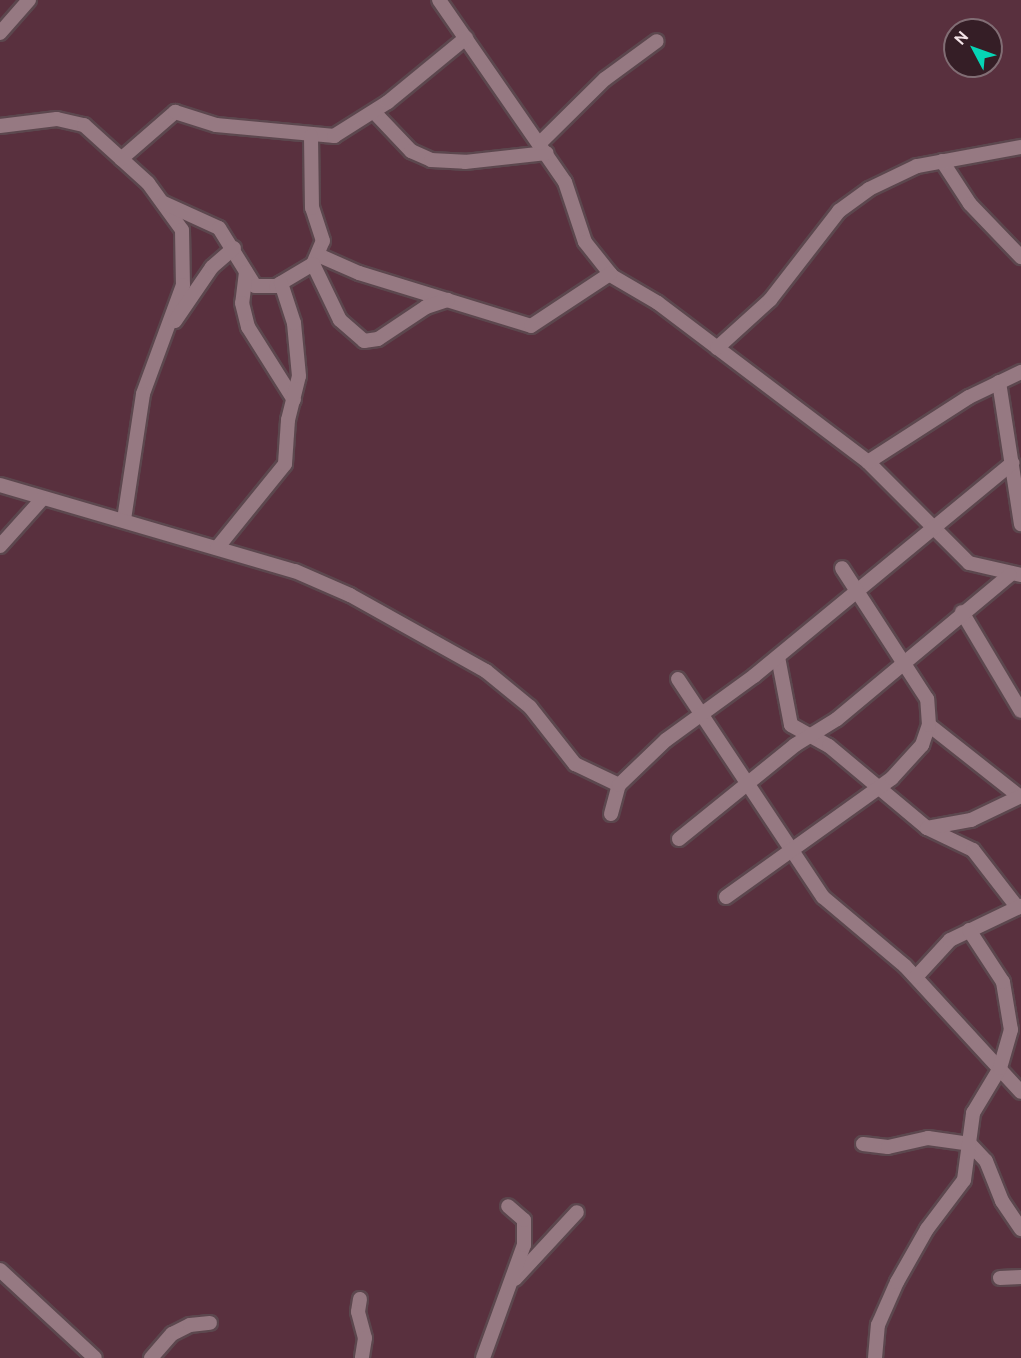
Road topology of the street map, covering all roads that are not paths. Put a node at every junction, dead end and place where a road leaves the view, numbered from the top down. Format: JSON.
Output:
{"nodes":[{"id":1,"x":29,"y":0,"type":"edge"},
{"id":2,"x":439,"y":0,"type":"edge"},
{"id":3,"x":0,"y":33,"type":"edge"},
{"id":4,"x":466,"y":38,"type":"junction"},
{"id":5,"x":657,"y":41,"type":"dead end"},
{"id":6,"x":374,"y":112,"type":"junction"},
{"id":7,"x":0,"y":126,"type":"edge"},
{"id":8,"x":311,"y":136,"type":"junction"},
{"id":9,"x":1021,"y":147,"type":"edge"},
{"id":10,"x":543,"y":148,"type":"junction"},
{"id":11,"x":121,"y":159,"type":"junction"},
{"id":12,"x":942,"y":161,"type":"junction"},
{"id":13,"x":164,"y":203,"type":"junction"},
{"id":14,"x":234,"y":248,"type":"junction"},
{"id":15,"x":1021,"y":257,"type":"edge"},
{"id":16,"x":316,"y":259,"type":"junction"},
{"id":17,"x":246,"y":272,"type":"junction"},
{"id":18,"x":610,"y":274,"type":"junction"},
{"id":19,"x":281,"y":283,"type":"junction"},
{"id":20,"x":448,"y":300,"type":"junction"},
{"id":21,"x":164,"y":337,"type":"junction"},
{"id":22,"x":717,"y":348,"type":"junction"},
{"id":23,"x":1021,"y":372,"type":"edge"},
{"id":24,"x":999,"y":382,"type":"junction"},
{"id":25,"x":294,"y":400,"type":"junction"},
{"id":26,"x":868,"y":462,"type":"junction"},
{"id":27,"x":1012,"y":463,"type":"junction"},
{"id":28,"x":0,"y":485,"type":"edge"},
{"id":29,"x":42,"y":498,"type":"junction"},
{"id":30,"x":124,"y":520,"type":"junction"},
{"id":31,"x":1021,"y":524,"type":"edge"},
{"id":32,"x":932,"y":527,"type":"junction"},
{"id":33,"x":0,"y":546,"type":"edge"},
{"id":34,"x":217,"y":548,"type":"junction"},
{"id":35,"x":842,"y":568,"type":"dead end"},
{"id":36,"x":1015,"y":575,"type":"edge"},
{"id":37,"x":856,"y":590,"type":"junction"},
{"id":38,"x":963,"y":612,"type":"junction"},
{"id":39,"x":778,"y":657,"type":"junction"},
{"id":40,"x":903,"y":662,"type":"junction"},
{"id":41,"x":678,"y":679,"type":"dead end"},
{"id":42,"x":1021,"y":711,"type":"edge"},
{"id":43,"x":705,"y":714,"type":"junction"},
{"id":44,"x":930,"y":725,"type":"junction"},
{"id":45,"x":808,"y":736,"type":"junction"},
{"id":46,"x":747,"y":782,"type":"junction"},
{"id":47,"x":619,"y":785,"type":"junction"},
{"id":48,"x":879,"y":788,"type":"junction"},
{"id":49,"x":1020,"y":796,"type":"edge"},
{"id":50,"x":611,"y":814,"type":"dead end"},
{"id":51,"x":927,"y":828,"type":"junction"},
{"id":52,"x":679,"y":839,"type":"dead end"},
{"id":53,"x":792,"y":851,"type":"junction"},
{"id":54,"x":726,"y":897,"type":"dead end"},
{"id":55,"x":1019,"y":907,"type":"edge"},
{"id":56,"x":969,"y":930,"type":"junction"},
{"id":57,"x":916,"y":977,"type":"junction"},
{"id":58,"x":1000,"y":1068,"type":"junction"},
{"id":59,"x":1021,"y":1092,"type":"edge"},
{"id":60,"x":863,"y":1144,"type":"dead end"},
{"id":61,"x":970,"y":1144,"type":"junction"},
{"id":62,"x":508,"y":1206,"type":"dead end"},
{"id":63,"x":577,"y":1212,"type":"dead end"},
{"id":64,"x":1021,"y":1229,"type":"edge"},
{"id":65,"x":0,"y":1270,"type":"edge"},
{"id":66,"x":1021,"y":1277,"type":"edge"},
{"id":67,"x":1000,"y":1278,"type":"dead end"},
{"id":68,"x":514,"y":1281,"type":"junction"},
{"id":69,"x":360,"y":1299,"type":"dead end"},
{"id":70,"x":210,"y":1323,"type":"dead end"},
{"id":71,"x":95,"y":1358,"type":"edge"},
{"id":72,"x":151,"y":1358,"type":"edge"},
{"id":73,"x":362,"y":1358,"type":"edge"},
{"id":74,"x":483,"y":1358,"type":"edge"},
{"id":75,"x":875,"y":1358,"type":"edge"}],
"edges":[{"from":1,"to":3,"type":"street"},
{"from":2,"to":4,"type":"street"},
{"from":4,"to":6,"type":"street"},
{"from":4,"to":10,"type":"street"},
{"from":5,"to":10,"type":"street"},
{"from":6,"to":8,"type":"street"},
{"from":6,"to":10,"type":"street"},
{"from":7,"to":11,"type":"street"},
{"from":8,"to":11,"type":"street"},
{"from":8,"to":16,"type":"street"},
{"from":9,"to":12,"type":"street"},
{"from":10,"to":18,"type":"street"},
{"from":11,"to":13,"type":"street"},
{"from":12,"to":15,"type":"street"},
{"from":12,"to":22,"type":"street"},
{"from":13,"to":14,"type":"street"},
{"from":13,"to":21,"type":"street"},
{"from":14,"to":17,"type":"street"},
{"from":14,"to":21,"type":"street"},
{"from":16,"to":19,"type":"street"},
{"from":16,"to":20,"type":"street"},
{"from":16,"to":20,"type":"street"},
{"from":17,"to":19,"type":"street"},
{"from":17,"to":25,"type":"street"},
{"from":18,"to":20,"type":"street"},
{"from":18,"to":22,"type":"street"},
{"from":19,"to":25,"type":"street"},
{"from":21,"to":30,"type":"street"},
{"from":22,"to":26,"type":"street"},
{"from":23,"to":24,"type":"street"},
{"from":24,"to":26,"type":"street"},
{"from":24,"to":27,"type":"street"},
{"from":25,"to":34,"type":"street"},
{"from":26,"to":32,"type":"street"},
{"from":27,"to":31,"type":"street"},
{"from":27,"to":32,"type":"street"},
{"from":28,"to":29,"type":"street"},
{"from":29,"to":30,"type":"street"},
{"from":29,"to":33,"type":"street"},
{"from":30,"to":34,"type":"street"},
{"from":32,"to":36,"type":"street"},
{"from":32,"to":37,"type":"street"},
{"from":34,"to":47,"type":"street"},
{"from":35,"to":37,"type":"street"},
{"from":36,"to":38,"type":"street"},
{"from":37,"to":39,"type":"street"},
{"from":37,"to":40,"type":"street"},
{"from":38,"to":40,"type":"street"},
{"from":38,"to":42,"type":"street"},
{"from":39,"to":43,"type":"street"},
{"from":39,"to":45,"type":"street"},
{"from":40,"to":44,"type":"street"},
{"from":40,"to":45,"type":"street"},
{"from":41,"to":43,"type":"street"},
{"from":43,"to":46,"type":"street"},
{"from":43,"to":47,"type":"street"},
{"from":44,"to":48,"type":"street"},
{"from":44,"to":49,"type":"street"},
{"from":45,"to":46,"type":"street"},
{"from":45,"to":48,"type":"street"},
{"from":46,"to":52,"type":"street"},
{"from":46,"to":53,"type":"street"},
{"from":47,"to":50,"type":"street"},
{"from":48,"to":51,"type":"street"},
{"from":48,"to":53,"type":"street"},
{"from":49,"to":51,"type":"street"},
{"from":51,"to":55,"type":"street"},
{"from":53,"to":54,"type":"street"},
{"from":53,"to":57,"type":"street"},
{"from":55,"to":56,"type":"street"},
{"from":56,"to":57,"type":"street"},
{"from":56,"to":58,"type":"street"},
{"from":57,"to":58,"type":"street"},
{"from":58,"to":59,"type":"street"},
{"from":58,"to":61,"type":"street"},
{"from":60,"to":61,"type":"street"},
{"from":61,"to":64,"type":"street"},
{"from":61,"to":75,"type":"street"},
{"from":62,"to":68,"type":"street"},
{"from":63,"to":68,"type":"street"},
{"from":65,"to":71,"type":"street"},
{"from":66,"to":67,"type":"street"},
{"from":68,"to":74,"type":"street"},
{"from":69,"to":73,"type":"street"},
{"from":70,"to":72,"type":"street"}]}
